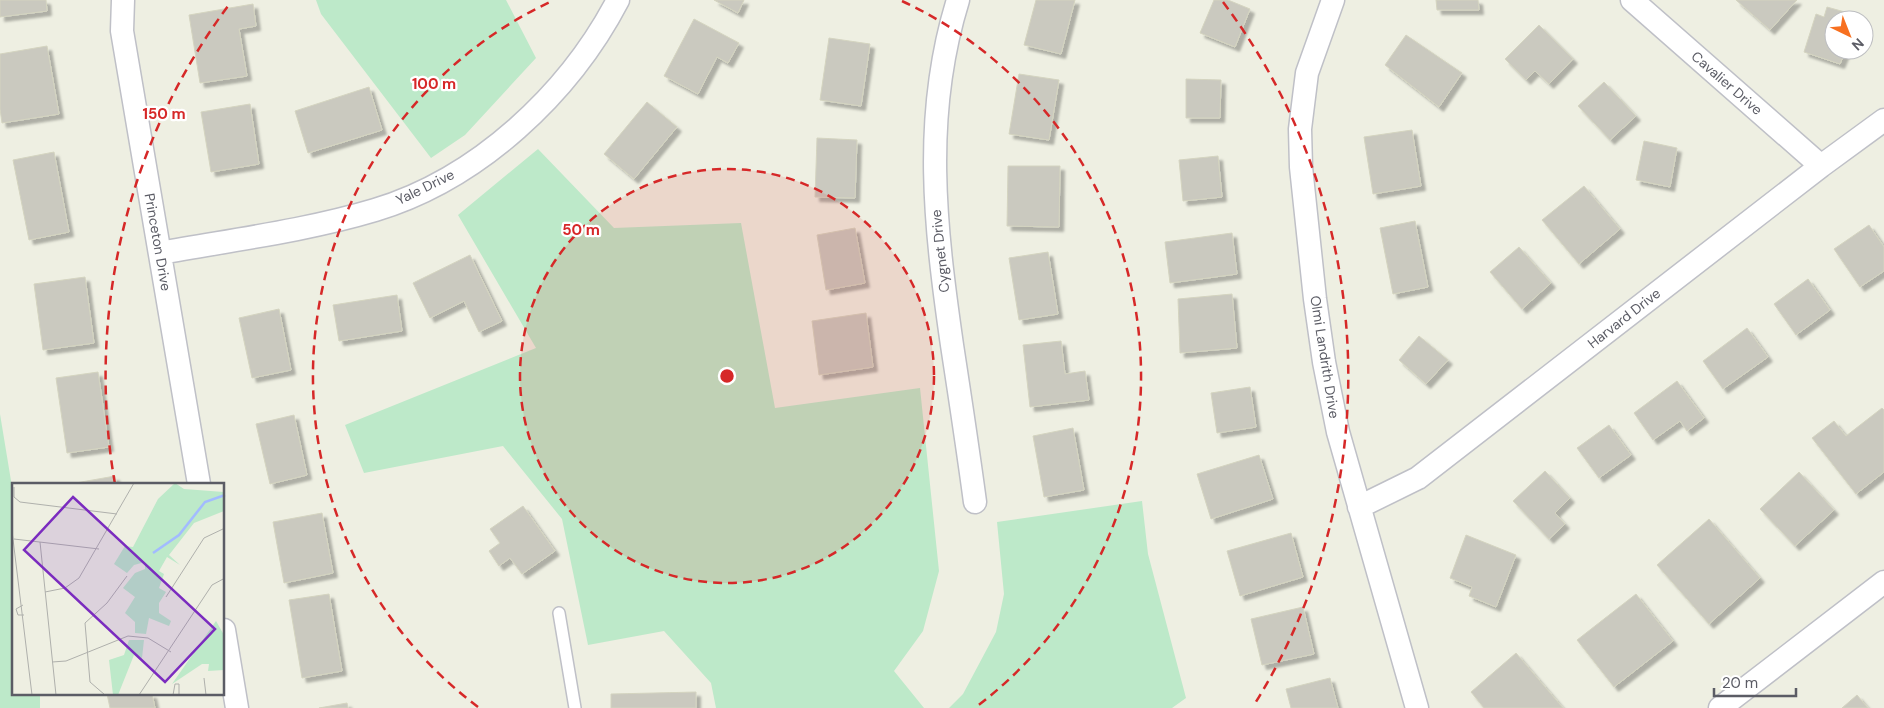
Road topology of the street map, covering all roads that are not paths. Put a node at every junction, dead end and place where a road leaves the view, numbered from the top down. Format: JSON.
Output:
{"nodes":[{"id":1,"x":123,"y":0,"type":"edge"},
{"id":2,"x":618,"y":0,"type":"edge"},
{"id":3,"x":958,"y":0,"type":"edge"},
{"id":4,"x":1333,"y":0,"type":"edge"},
{"id":5,"x":1632,"y":0,"type":"edge"},
{"id":6,"x":1884,"y":120,"type":"edge"},
{"id":7,"x":1821,"y":166,"type":"junction"},
{"id":8,"x":160,"y":253,"type":"junction"},
{"id":9,"x":199,"y":483,"type":"edge"},
{"id":10,"x":975,"y":502,"type":"dead end"},
{"id":11,"x":1359,"y":507,"type":"junction"},
{"id":12,"x":1884,"y":582,"type":"edge"},
{"id":13,"x":560,"y":613,"type":"dead end"},
{"id":14,"x":225,"y":636,"type":"edge"},
{"id":15,"x":237,"y":708,"type":"edge"},
{"id":16,"x":575,"y":708,"type":"edge"},
{"id":17,"x":1418,"y":708,"type":"edge"},
{"id":18,"x":1720,"y":708,"type":"edge"}],
"edges":[{"from":1,"to":8,"type":"street","name":"Princeton Drive"},
{"from":2,"to":8,"type":"street","name":"Yale Drive"},
{"from":3,"to":10,"type":"street","name":"Cygnet Drive"},
{"from":4,"to":11,"type":"street","name":"Olmi Landrith Drive"},
{"from":5,"to":7,"type":"street","name":"Cavalier Drive"},
{"from":6,"to":7,"type":"street","name":"Harvard Drive"},
{"from":7,"to":11,"type":"street","name":"Harvard Drive"},
{"from":8,"to":9,"type":"street","name":"Princeton Drive"},
{"from":11,"to":17,"type":"street","name":"Olmi Landrith Drive"},
{"from":12,"to":18,"type":"street"},
{"from":13,"to":16,"type":"lane"},
{"from":14,"to":15,"type":"street"}]}
